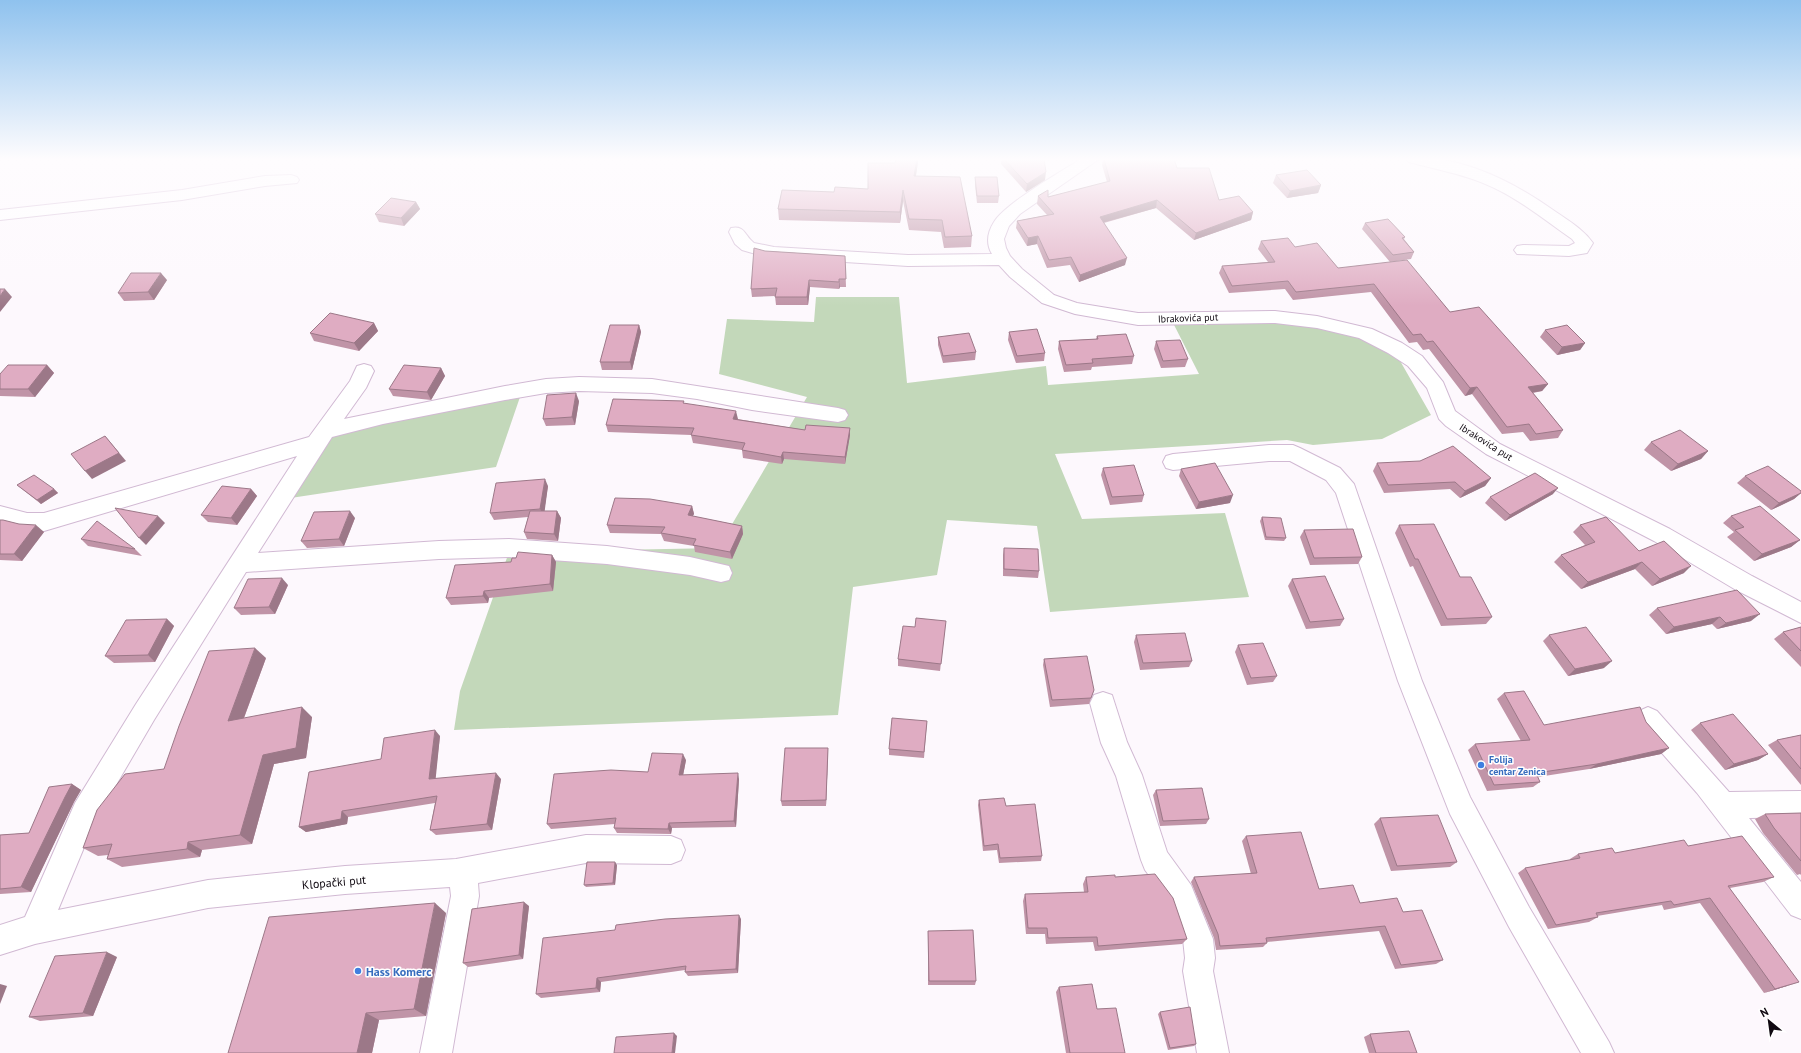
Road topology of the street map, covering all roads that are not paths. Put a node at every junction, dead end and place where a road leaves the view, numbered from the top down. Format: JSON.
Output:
{"nodes":[{"id":1,"x":62,"y":208,"type":"edge"},
{"id":2,"x":1018,"y":208,"type":"edge"},
{"id":3,"x":1538,"y":208,"type":"edge"},
{"id":4,"x":0,"y":215,"type":"edge"},
{"id":5,"x":737,"y":232,"type":"dead end"},
{"id":6,"x":1523,"y":250,"type":"dead end"},
{"id":7,"x":1003,"y":258,"type":"junction"},
{"id":8,"x":364,"y":370,"type":"dead end"},
{"id":9,"x":838,"y":415,"type":"dead end"},
{"id":10,"x":320,"y":437,"type":"junction"},
{"id":11,"x":1174,"y":462,"type":"dead end"},
{"id":12,"x":0,"y":514,"type":"edge"},
{"id":13,"x":239,"y":563,"type":"junction"},
{"id":14,"x":721,"y":573,"type":"dead end"},
{"id":15,"x":1801,"y":613,"type":"edge"},
{"id":16,"x":1103,"y":703,"type":"dead end"},
{"id":17,"x":1648,"y":719,"type":"dead end"},
{"id":18,"x":1801,"y":804,"type":"edge"},
{"id":19,"x":1723,"y":805,"type":"junction"},
{"id":20,"x":671,"y":850,"type":"dead end"},
{"id":21,"x":463,"y":871,"type":"junction"},
{"id":22,"x":1801,"y":905,"type":"edge"},
{"id":23,"x":36,"y":929,"type":"junction"},
{"id":24,"x":0,"y":940,"type":"edge"},
{"id":25,"x":436,"y":1053,"type":"edge"},
{"id":26,"x":1213,"y":1053,"type":"edge"},
{"id":27,"x":1598,"y":1053,"type":"edge"}],
"edges":[{"from":1,"to":4,"type":"street"},
{"from":2,"to":7,"type":"street","name":"Ibrakovića put"},
{"from":3,"to":6,"type":"street"},
{"from":5,"to":7,"type":"street"},
{"from":7,"to":15,"type":"street","name":"Ibrakovića put"},
{"from":8,"to":10,"type":"street"},
{"from":9,"to":10,"type":"street"},
{"from":10,"to":12,"type":"street"},
{"from":10,"to":13,"type":"street"},
{"from":11,"to":27,"type":"street"},
{"from":13,"to":14,"type":"street"},
{"from":13,"to":23,"type":"street"},
{"from":16,"to":26,"type":"street"},
{"from":17,"to":19,"type":"street"},
{"from":18,"to":19,"type":"street"},
{"from":19,"to":22,"type":"street"},
{"from":20,"to":21,"type":"street","name":"Klopački put"},
{"from":21,"to":23,"type":"street","name":"Klopački put"},
{"from":21,"to":25,"type":"street"},
{"from":23,"to":24,"type":"street","name":"Klopački put"}]}
